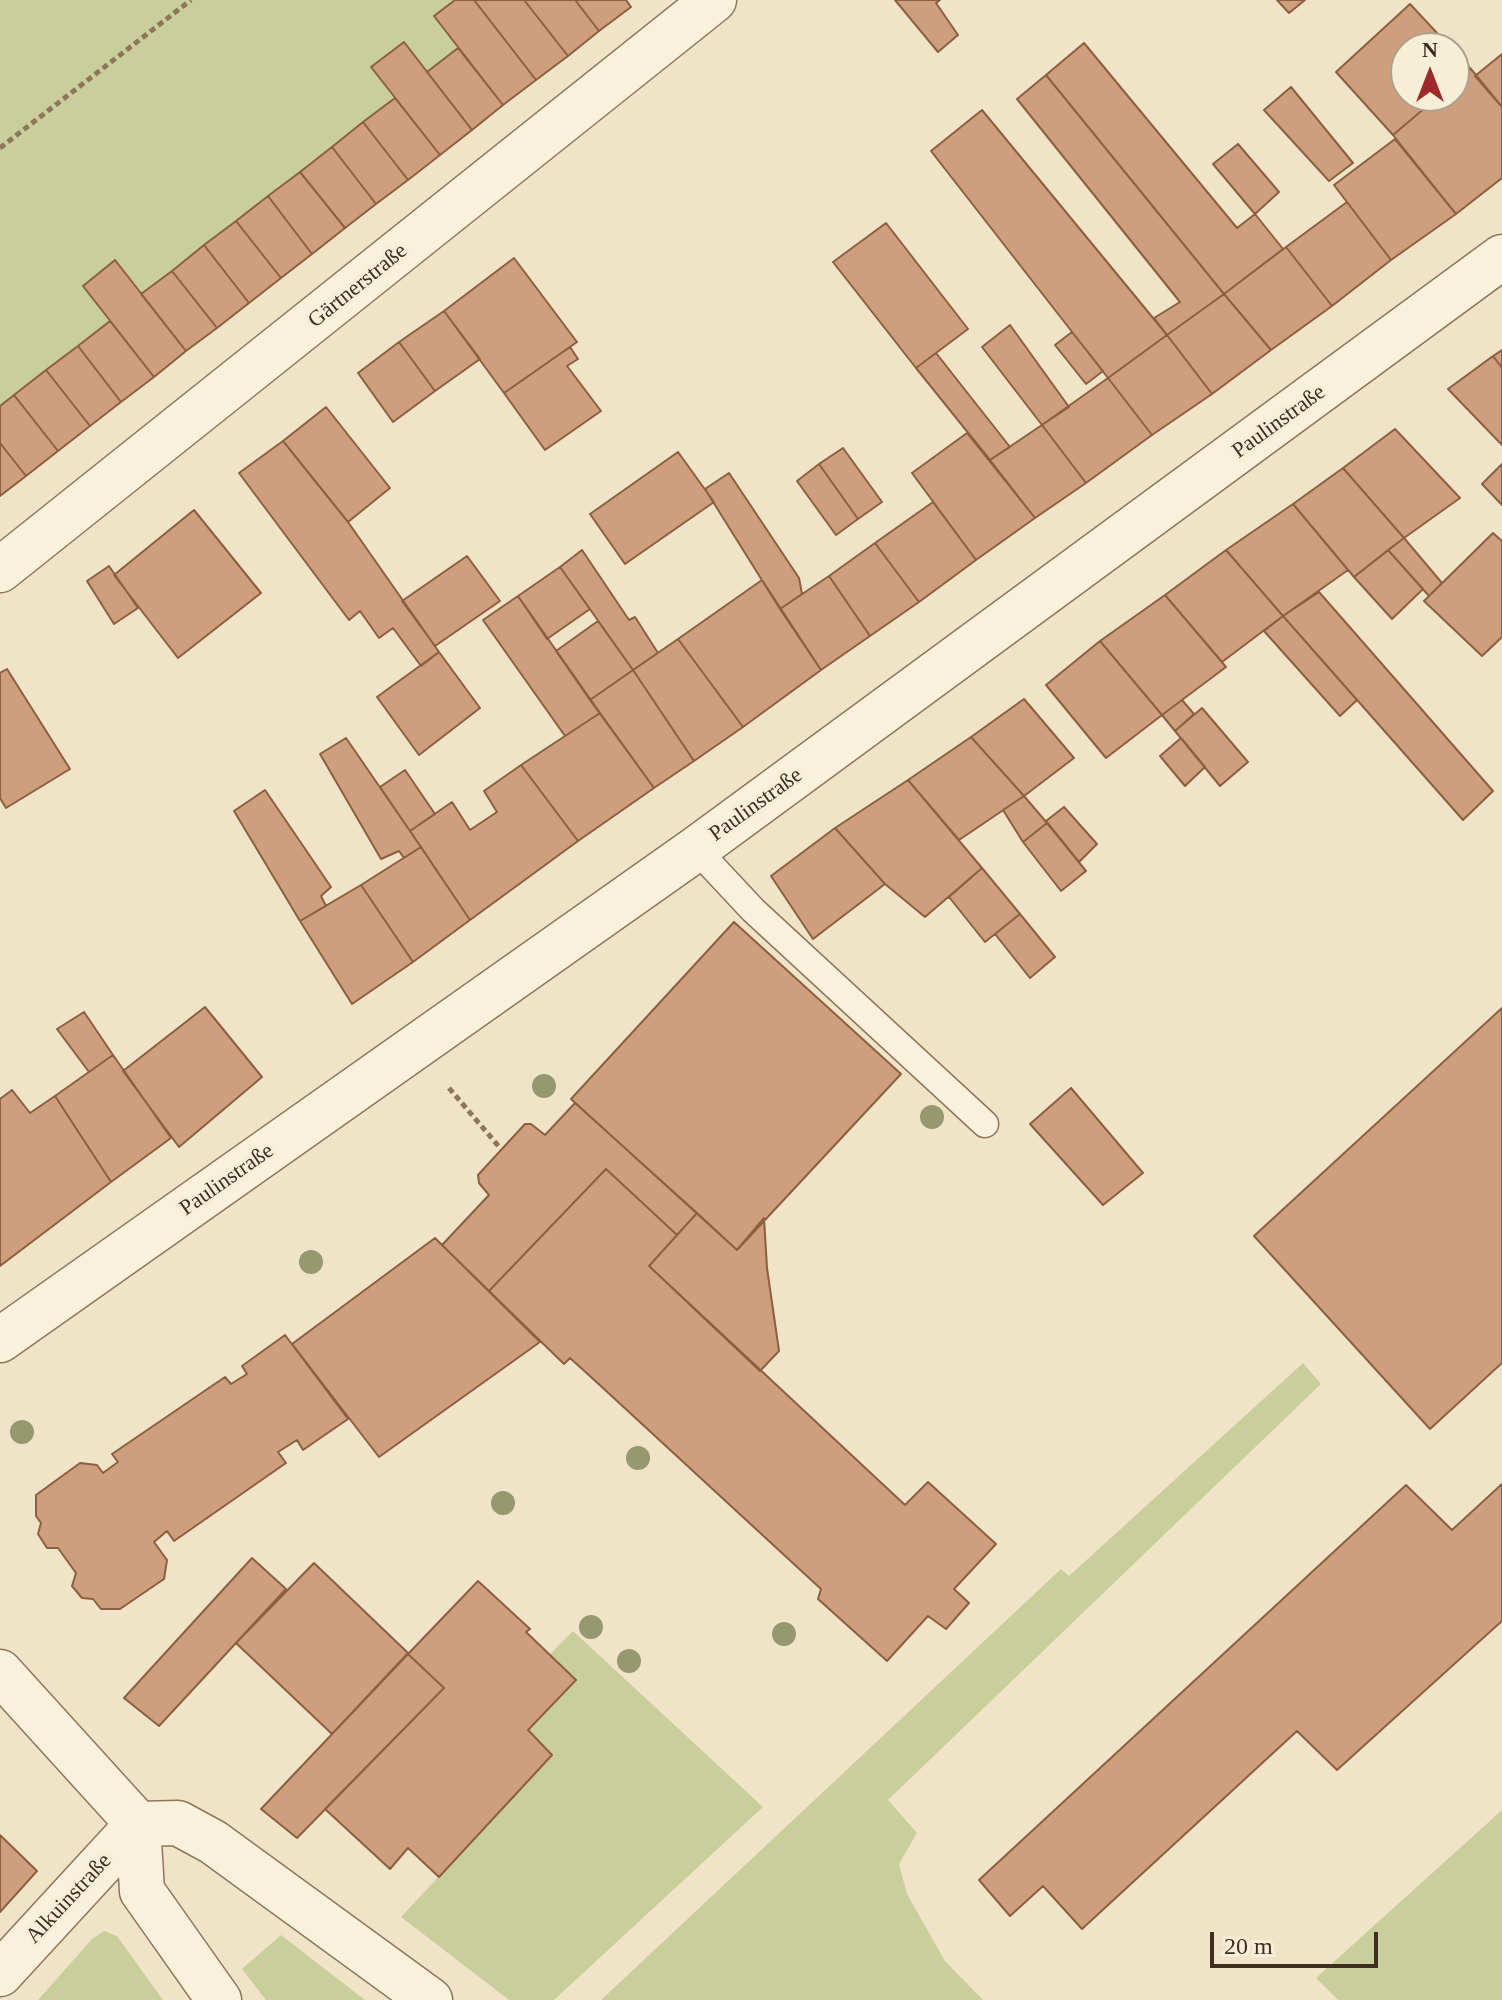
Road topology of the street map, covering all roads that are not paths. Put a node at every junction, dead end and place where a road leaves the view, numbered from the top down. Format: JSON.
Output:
{"nodes":[{"id":1,"x":714,"y":0,"type":"edge"},
{"id":2,"x":1502,"y":257,"type":"edge"},
{"id":3,"x":1,"y":566,"type":"edge"},
{"id":4,"x":696,"y":849,"type":"junction"},
{"id":5,"x":985,"y":1124,"type":"dead end"},
{"id":6,"x":0,"y":1340,"type":"edge"},
{"id":7,"x":0,"y":1672,"type":"edge"},
{"id":8,"x":138,"y":1824,"type":"junction"},
{"id":9,"x":0,"y":1974,"type":"edge"},
{"id":10,"x":219,"y":2000,"type":"edge"},
{"id":11,"x":430,"y":2000,"type":"edge"}],
"edges":[{"from":1,"to":3,"type":"street","name":"Gärtnerstraße"},
{"from":2,"to":4,"type":"street","name":"Paulinstraße"},
{"from":4,"to":5,"type":"lane"},
{"from":4,"to":6,"type":"street","name":"Paulinstraße"},
{"from":7,"to":8,"type":"street"},
{"from":8,"to":9,"type":"street","name":"Alkuinstraße"},
{"from":8,"to":10,"type":"street"},
{"from":8,"to":11,"type":"street"}]}
